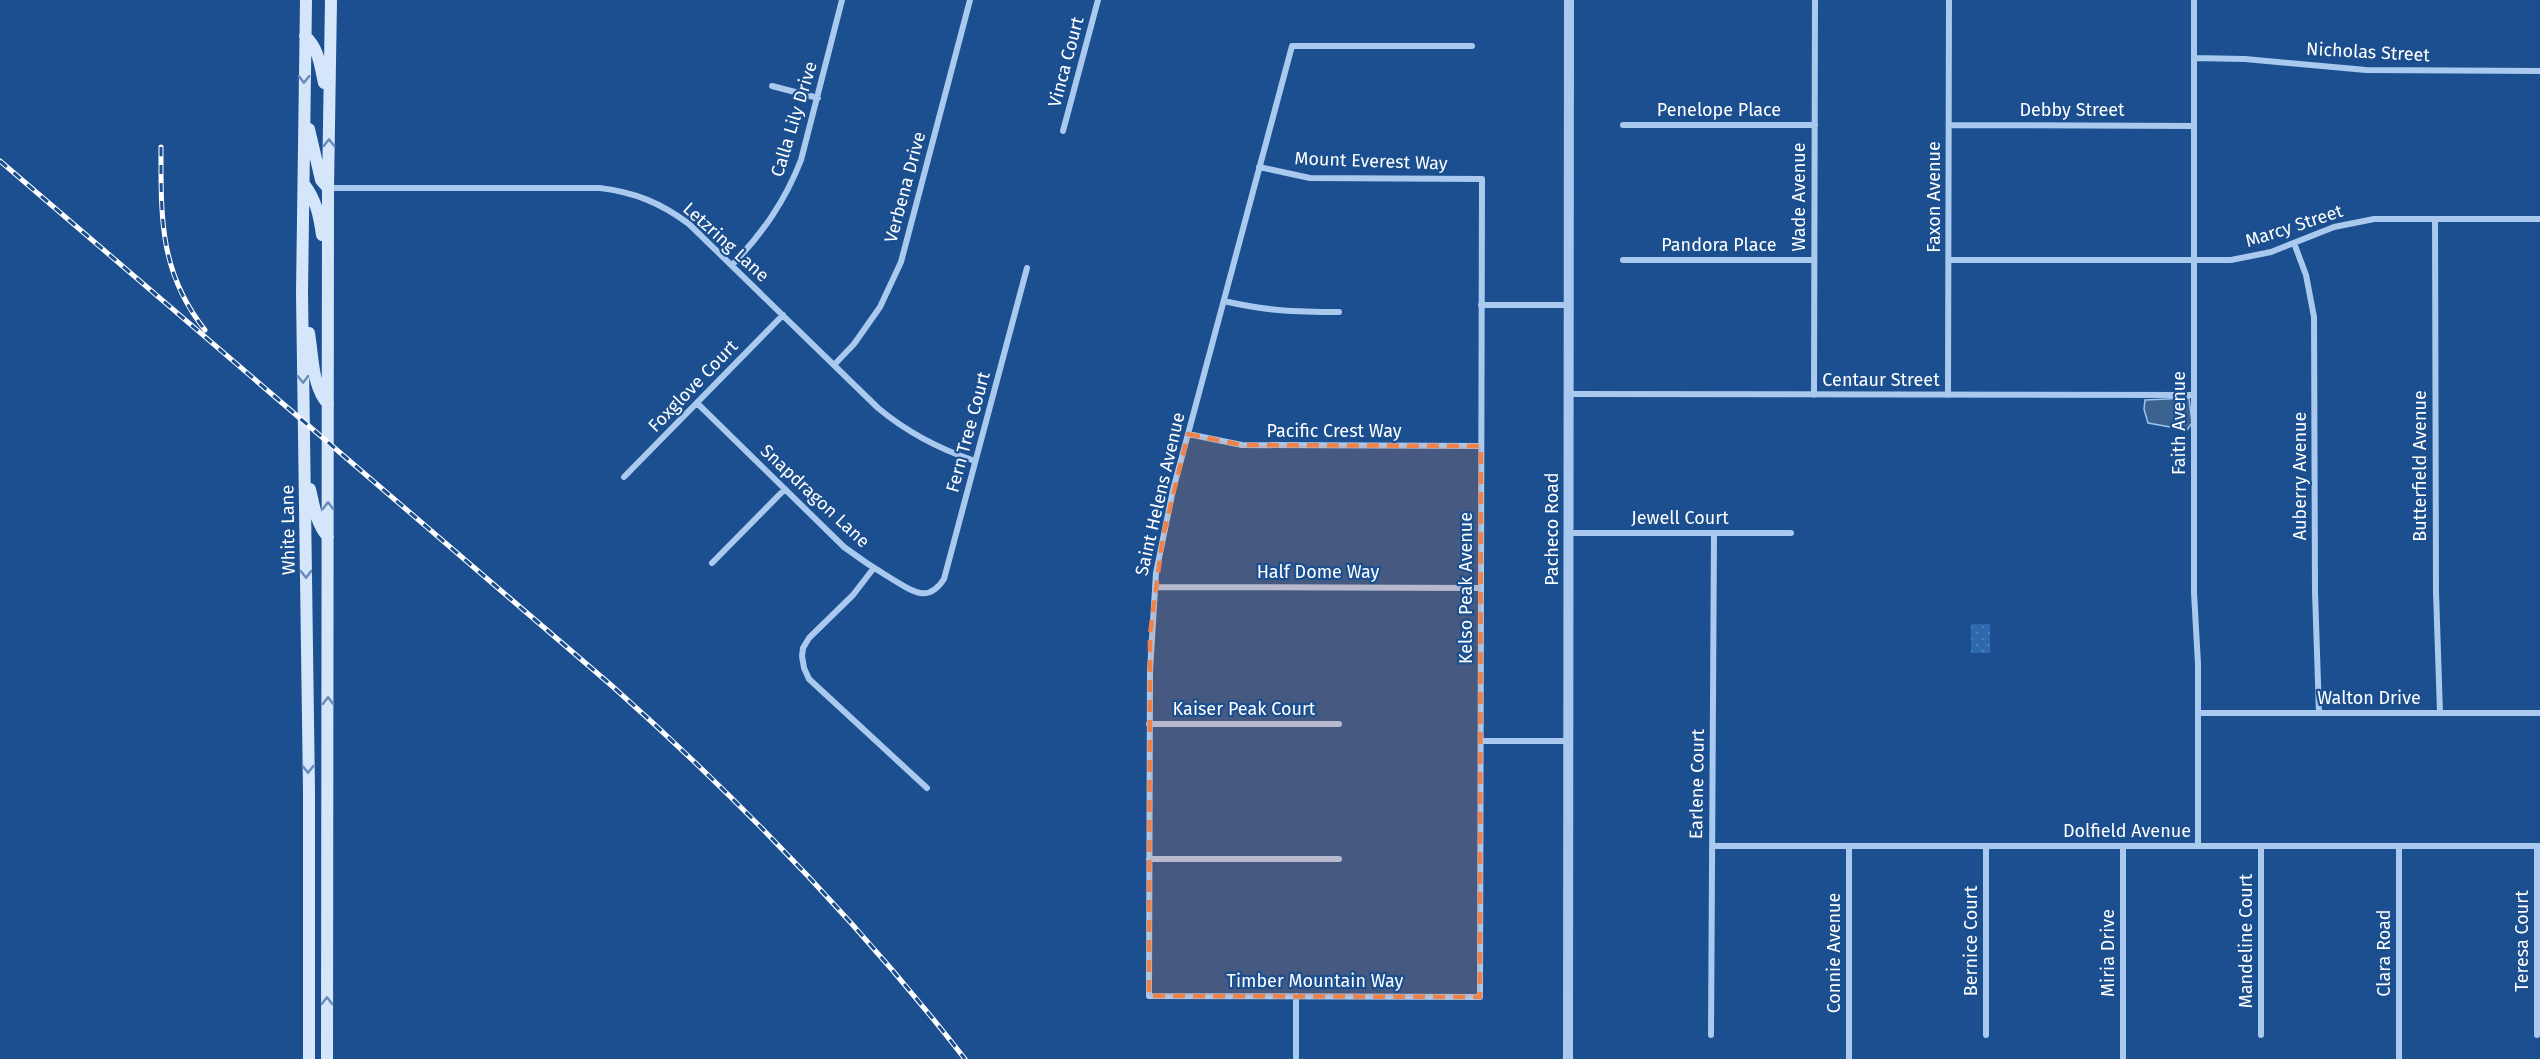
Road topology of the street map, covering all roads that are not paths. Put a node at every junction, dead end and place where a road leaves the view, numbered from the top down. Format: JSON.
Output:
{"nodes":[{"id":1,"x":306,"y":0,"type":"edge"},
{"id":2,"x":331,"y":0,"type":"edge"},
{"id":3,"x":842,"y":0,"type":"edge"},
{"id":4,"x":970,"y":0,"type":"edge"},
{"id":5,"x":1098,"y":0,"type":"edge"},
{"id":6,"x":1569,"y":0,"type":"edge"},
{"id":7,"x":1815,"y":0,"type":"edge"},
{"id":8,"x":1949,"y":0,"type":"edge"},
{"id":9,"x":2194,"y":0,"type":"edge"},
{"id":10,"x":305,"y":36,"type":"junction"},
{"id":11,"x":1472,"y":46,"type":"dead end"},
{"id":12,"x":2194,"y":58,"type":"junction"},
{"id":13,"x":2540,"y":71,"type":"edge"},
{"id":14,"x":772,"y":86,"type":"dead end"},
{"id":15,"x":818,"y":98,"type":"junction"},
{"id":16,"x":329,"y":104,"type":"junction"},
{"id":17,"x":303,"y":107,"type":"junction"},
{"id":18,"x":1623,"y":125,"type":"dead end"},
{"id":19,"x":1815,"y":125,"type":"junction"},
{"id":20,"x":1949,"y":125,"type":"junction"},
{"id":21,"x":2194,"y":126,"type":"junction"},
{"id":22,"x":1063,"y":131,"type":"dead end"},
{"id":23,"x":1259,"y":167,"type":"junction"},
{"id":24,"x":1482,"y":179,"type":"joint"},
{"id":25,"x":303,"y":184,"type":"junction"},
{"id":26,"x":328,"y":188,"type":"junction"},
{"id":27,"x":2435,"y":219,"type":"junction"},
{"id":28,"x":2540,"y":219,"type":"edge"},
{"id":29,"x":2294,"y":243,"type":"junction"},
{"id":30,"x":1623,"y":260,"type":"dead end"},
{"id":31,"x":1814,"y":260,"type":"junction"},
{"id":32,"x":1949,"y":260,"type":"junction"},
{"id":33,"x":2194,"y":260,"type":"junction"},
{"id":34,"x":732,"y":265,"type":"junction"},
{"id":35,"x":1027,"y":268,"type":"dead end"},
{"id":36,"x":329,"y":292,"type":"junction"},
{"id":37,"x":302,"y":293,"type":"junction"},
{"id":38,"x":1224,"y":301,"type":"junction"},
{"id":39,"x":1481,"y":305,"type":"junction"},
{"id":40,"x":1569,"y":305,"type":"junction"},
{"id":41,"x":1339,"y":312,"type":"dead end"},
{"id":42,"x":783,"y":315,"type":"junction"},
{"id":43,"x":834,"y":365,"type":"junction"},
{"id":44,"x":1569,"y":394,"type":"junction"},
{"id":45,"x":1814,"y":395,"type":"junction"},
{"id":46,"x":1948,"y":395,"type":"junction"},
{"id":47,"x":2194,"y":395,"type":"junction"},
{"id":48,"x":697,"y":403,"type":"junction"},
{"id":49,"x":328,"y":404,"type":"junction"},
{"id":50,"x":1188,"y":434,"type":"junction"},
{"id":51,"x":1481,"y":446,"type":"junction"},
{"id":52,"x":975,"y":461,"type":"junction"},
{"id":53,"x":305,"y":470,"type":"junction"},
{"id":54,"x":624,"y":477,"type":"dead end"},
{"id":55,"x":784,"y":489,"type":"junction"},
{"id":56,"x":1569,"y":533,"type":"junction"},
{"id":57,"x":1714,"y":533,"type":"junction"},
{"id":58,"x":1791,"y":533,"type":"dead end"},
{"id":59,"x":328,"y":537,"type":"junction"},
{"id":60,"x":712,"y":563,"type":"dead end"},
{"id":61,"x":873,"y":569,"type":"junction"},
{"id":62,"x":1155,"y":587,"type":"junction"},
{"id":63,"x":1481,"y":588,"type":"junction"},
{"id":64,"x":925,"y":593,"type":"joint"},
{"id":65,"x":2198,"y":713,"type":"junction"},
{"id":66,"x":2319,"y":713,"type":"junction"},
{"id":67,"x":2440,"y":713,"type":"junction"},
{"id":68,"x":2540,"y":713,"type":"edge"},
{"id":69,"x":1149,"y":724,"type":"junction"},
{"id":70,"x":1339,"y":724,"type":"dead end"},
{"id":71,"x":1481,"y":741,"type":"junction"},
{"id":72,"x":1568,"y":741,"type":"junction"},
{"id":73,"x":927,"y":788,"type":"dead end"},
{"id":74,"x":1713,"y":846,"type":"junction"},
{"id":75,"x":1849,"y":846,"type":"junction"},
{"id":76,"x":1986,"y":846,"type":"junction"},
{"id":77,"x":2123,"y":846,"type":"junction"},
{"id":78,"x":2198,"y":846,"type":"junction"},
{"id":79,"x":2261,"y":846,"type":"junction"},
{"id":80,"x":2399,"y":846,"type":"junction"},
{"id":81,"x":2539,"y":846,"type":"edge"},
{"id":82,"x":1149,"y":859,"type":"junction"},
{"id":83,"x":1339,"y":860,"type":"dead end"},
{"id":84,"x":1149,"y":996,"type":"joint"},
{"id":85,"x":1296,"y":996,"type":"junction"},
{"id":86,"x":1480,"y":997,"type":"joint"},
{"id":87,"x":1711,"y":1035,"type":"dead end"},
{"id":88,"x":1986,"y":1035,"type":"dead end"},
{"id":89,"x":2261,"y":1035,"type":"dead end"},
{"id":90,"x":2537,"y":1035,"type":"dead end"},
{"id":91,"x":309,"y":1059,"type":"edge"},
{"id":92,"x":327,"y":1059,"type":"edge"},
{"id":93,"x":1296,"y":1059,"type":"edge"},
{"id":94,"x":1568,"y":1059,"type":"edge"},
{"id":95,"x":1849,"y":1059,"type":"edge"},
{"id":96,"x":2123,"y":1059,"type":"edge"},
{"id":97,"x":2399,"y":1059,"type":"edge"}],
"edges":[{"from":1,"to":10,"type":"main road","name":"White Lane"},
{"from":2,"to":16,"type":"main road"},
{"from":3,"to":15,"type":"street","name":"Calla Lily Drive"},
{"from":4,"to":43,"type":"street","name":"Verbena Drive"},
{"from":5,"to":22,"type":"street","name":"Vinca Court"},
{"from":6,"to":40,"type":"street","name":"Pacheco Road"},
{"from":7,"to":19,"type":"street","name":"Wade Avenue"},
{"from":8,"to":20,"type":"street","name":"Faxon Avenue"},
{"from":9,"to":12,"type":"street","name":"Faith Avenue"},
{"from":10,"to":16,"type":"main road"},
{"from":10,"to":17,"type":"main road","name":"White Lane","one_way":true},
{"from":11,"to":23,"type":"street","name":"Saint Helens Avenue"},
{"from":12,"to":13,"type":"street","name":"Nicholas Street"},
{"from":12,"to":21,"type":"street","name":"Faith Avenue"},
{"from":14,"to":15,"type":"street"},
{"from":15,"to":34,"type":"street","name":"Calla Lily Drive"},
{"from":26,"to":16,"type":"main road","one_way":true},
{"from":17,"to":25,"type":"main road","name":"White Lane"},
{"from":17,"to":26,"type":"main road"},
{"from":18,"to":19,"type":"street","name":"Penelope Place"},
{"from":19,"to":31,"type":"street","name":"Wade Avenue"},
{"from":20,"to":21,"type":"street","name":"Debby Street"},
{"from":20,"to":32,"type":"street","name":"Faxon Avenue"},
{"from":21,"to":33,"type":"street","name":"Faith Avenue"},
{"from":23,"to":24,"type":"street","name":"Mount Everest Way"},
{"from":23,"to":38,"type":"street","name":"Saint Helens Avenue"},
{"from":24,"to":39,"type":"street","name":"Kelso Peak Avenue"},
{"from":25,"to":36,"type":"main road"},
{"from":25,"to":37,"type":"main road","name":"White Lane"},
{"from":26,"to":34,"type":"street","name":"Letzring Lane"},
{"from":26,"to":36,"type":"main road"},
{"from":27,"to":28,"type":"street","name":"Marcy Street"},
{"from":27,"to":29,"type":"street","name":"Marcy Street"},
{"from":27,"to":67,"type":"street","name":"Butterfield Avenue"},
{"from":29,"to":33,"type":"street","name":"Marcy Street"},
{"from":29,"to":66,"type":"street","name":"Auberry Avenue"},
{"from":30,"to":31,"type":"street","name":"Pandora Place"},
{"from":31,"to":45,"type":"street","name":"Wade Avenue"},
{"from":32,"to":33,"type":"street","name":"Marcy Street"},
{"from":32,"to":46,"type":"street","name":"Faxon Avenue"},
{"from":33,"to":47,"type":"street","name":"Faith Avenue"},
{"from":34,"to":42,"type":"street","name":"Letzring Lane"},
{"from":35,"to":52,"type":"street","name":"Fern Tree Court"},
{"from":36,"to":49,"type":"main road"},
{"from":37,"to":49,"type":"main road"},
{"from":37,"to":53,"type":"main road","name":"White Lane","one_way":true},
{"from":38,"to":41,"type":"street"},
{"from":38,"to":50,"type":"street","name":"Saint Helens Avenue"},
{"from":39,"to":40,"type":"street"},
{"from":39,"to":51,"type":"street","name":"Kelso Peak Avenue"},
{"from":40,"to":44,"type":"street","name":"Pacheco Road"},
{"from":42,"to":43,"type":"street","name":"Letzring Lane"},
{"from":42,"to":48,"type":"street","name":"Foxglove Court"},
{"from":43,"to":52,"type":"street","name":"Letzring Lane"},
{"from":44,"to":45,"type":"street","name":"Centaur Street"},
{"from":44,"to":56,"type":"street","name":"Pacheco Road"},
{"from":45,"to":46,"type":"street","name":"Centaur Street"},
{"from":46,"to":47,"type":"street","name":"Centaur Street"},
{"from":47,"to":65,"type":"street","name":"Faith Avenue"},
{"from":48,"to":54,"type":"street","name":"Foxglove Court"},
{"from":48,"to":55,"type":"street","name":"Snapdragon Lane"},
{"from":59,"to":49,"type":"main road","one_way":true},
{"from":50,"to":51,"type":"street","name":"Pacific Crest Way"},
{"from":50,"to":62,"type":"street","name":"Saint Helens Avenue"},
{"from":51,"to":63,"type":"street","name":"Kelso Peak Avenue"},
{"from":52,"to":64,"type":"street","name":"Fern Tree Court"},
{"from":53,"to":59,"type":"main road"},
{"from":53,"to":91,"type":"main road","name":"White Lane","one_way":true},
{"from":55,"to":60,"type":"street"},
{"from":55,"to":61,"type":"street","name":"Snapdragon Lane"},
{"from":56,"to":57,"type":"street","name":"Jewell Court"},
{"from":56,"to":72,"type":"street","name":"Pacheco Road"},
{"from":57,"to":58,"type":"street","name":"Jewell Court"},
{"from":57,"to":74,"type":"street","name":"Earlene Court"},
{"from":92,"to":59,"type":"main road","one_way":true},
{"from":61,"to":64,"type":"street","name":"Snapdragon Lane"},
{"from":61,"to":73,"type":"street"},
{"from":62,"to":63,"type":"street","name":"Half Dome Way"},
{"from":62,"to":69,"type":"street","name":"Saint Helens Avenue"},
{"from":63,"to":71,"type":"street","name":"Kelso Peak Avenue"},
{"from":65,"to":66,"type":"street","name":"Walton Drive"},
{"from":65,"to":78,"type":"street","name":"Faith Avenue"},
{"from":66,"to":67,"type":"street","name":"Walton Drive"},
{"from":67,"to":68,"type":"street","name":"Walton Drive"},
{"from":69,"to":70,"type":"street","name":"Kaiser Peak Court"},
{"from":69,"to":82,"type":"street","name":"Saint Helens Avenue"},
{"from":71,"to":72,"type":"street"},
{"from":71,"to":86,"type":"street","name":"Kelso Peak Avenue"},
{"from":72,"to":94,"type":"street","name":"Pacheco Road"},
{"from":74,"to":75,"type":"street","name":"Dolfield Avenue"},
{"from":74,"to":87,"type":"street","name":"Earlene Court"},
{"from":75,"to":76,"type":"street","name":"Dolfield Avenue"},
{"from":75,"to":95,"type":"street","name":"Connie Avenue"},
{"from":76,"to":77,"type":"street","name":"Dolfield Avenue"},
{"from":76,"to":88,"type":"street","name":"Bernice Court"},
{"from":77,"to":78,"type":"street","name":"Dolfield Avenue"},
{"from":77,"to":96,"type":"street","name":"Miria Drive"},
{"from":78,"to":79,"type":"street","name":"Dolfield Avenue"},
{"from":79,"to":80,"type":"street","name":"Dolfield Avenue"},
{"from":79,"to":89,"type":"street","name":"Mandeline Court"},
{"from":80,"to":81,"type":"street","name":"Dolfield Avenue"},
{"from":80,"to":97,"type":"street","name":"Clara Road"},
{"from":81,"to":90,"type":"street","name":"Teresa Court"},
{"from":82,"to":83,"type":"street"},
{"from":82,"to":84,"type":"street","name":"Saint Helens Avenue"},
{"from":84,"to":85,"type":"street","name":"Timber Mountain Way"},
{"from":85,"to":86,"type":"street","name":"Timber Mountain Way"},
{"from":85,"to":93,"type":"street"}]}
